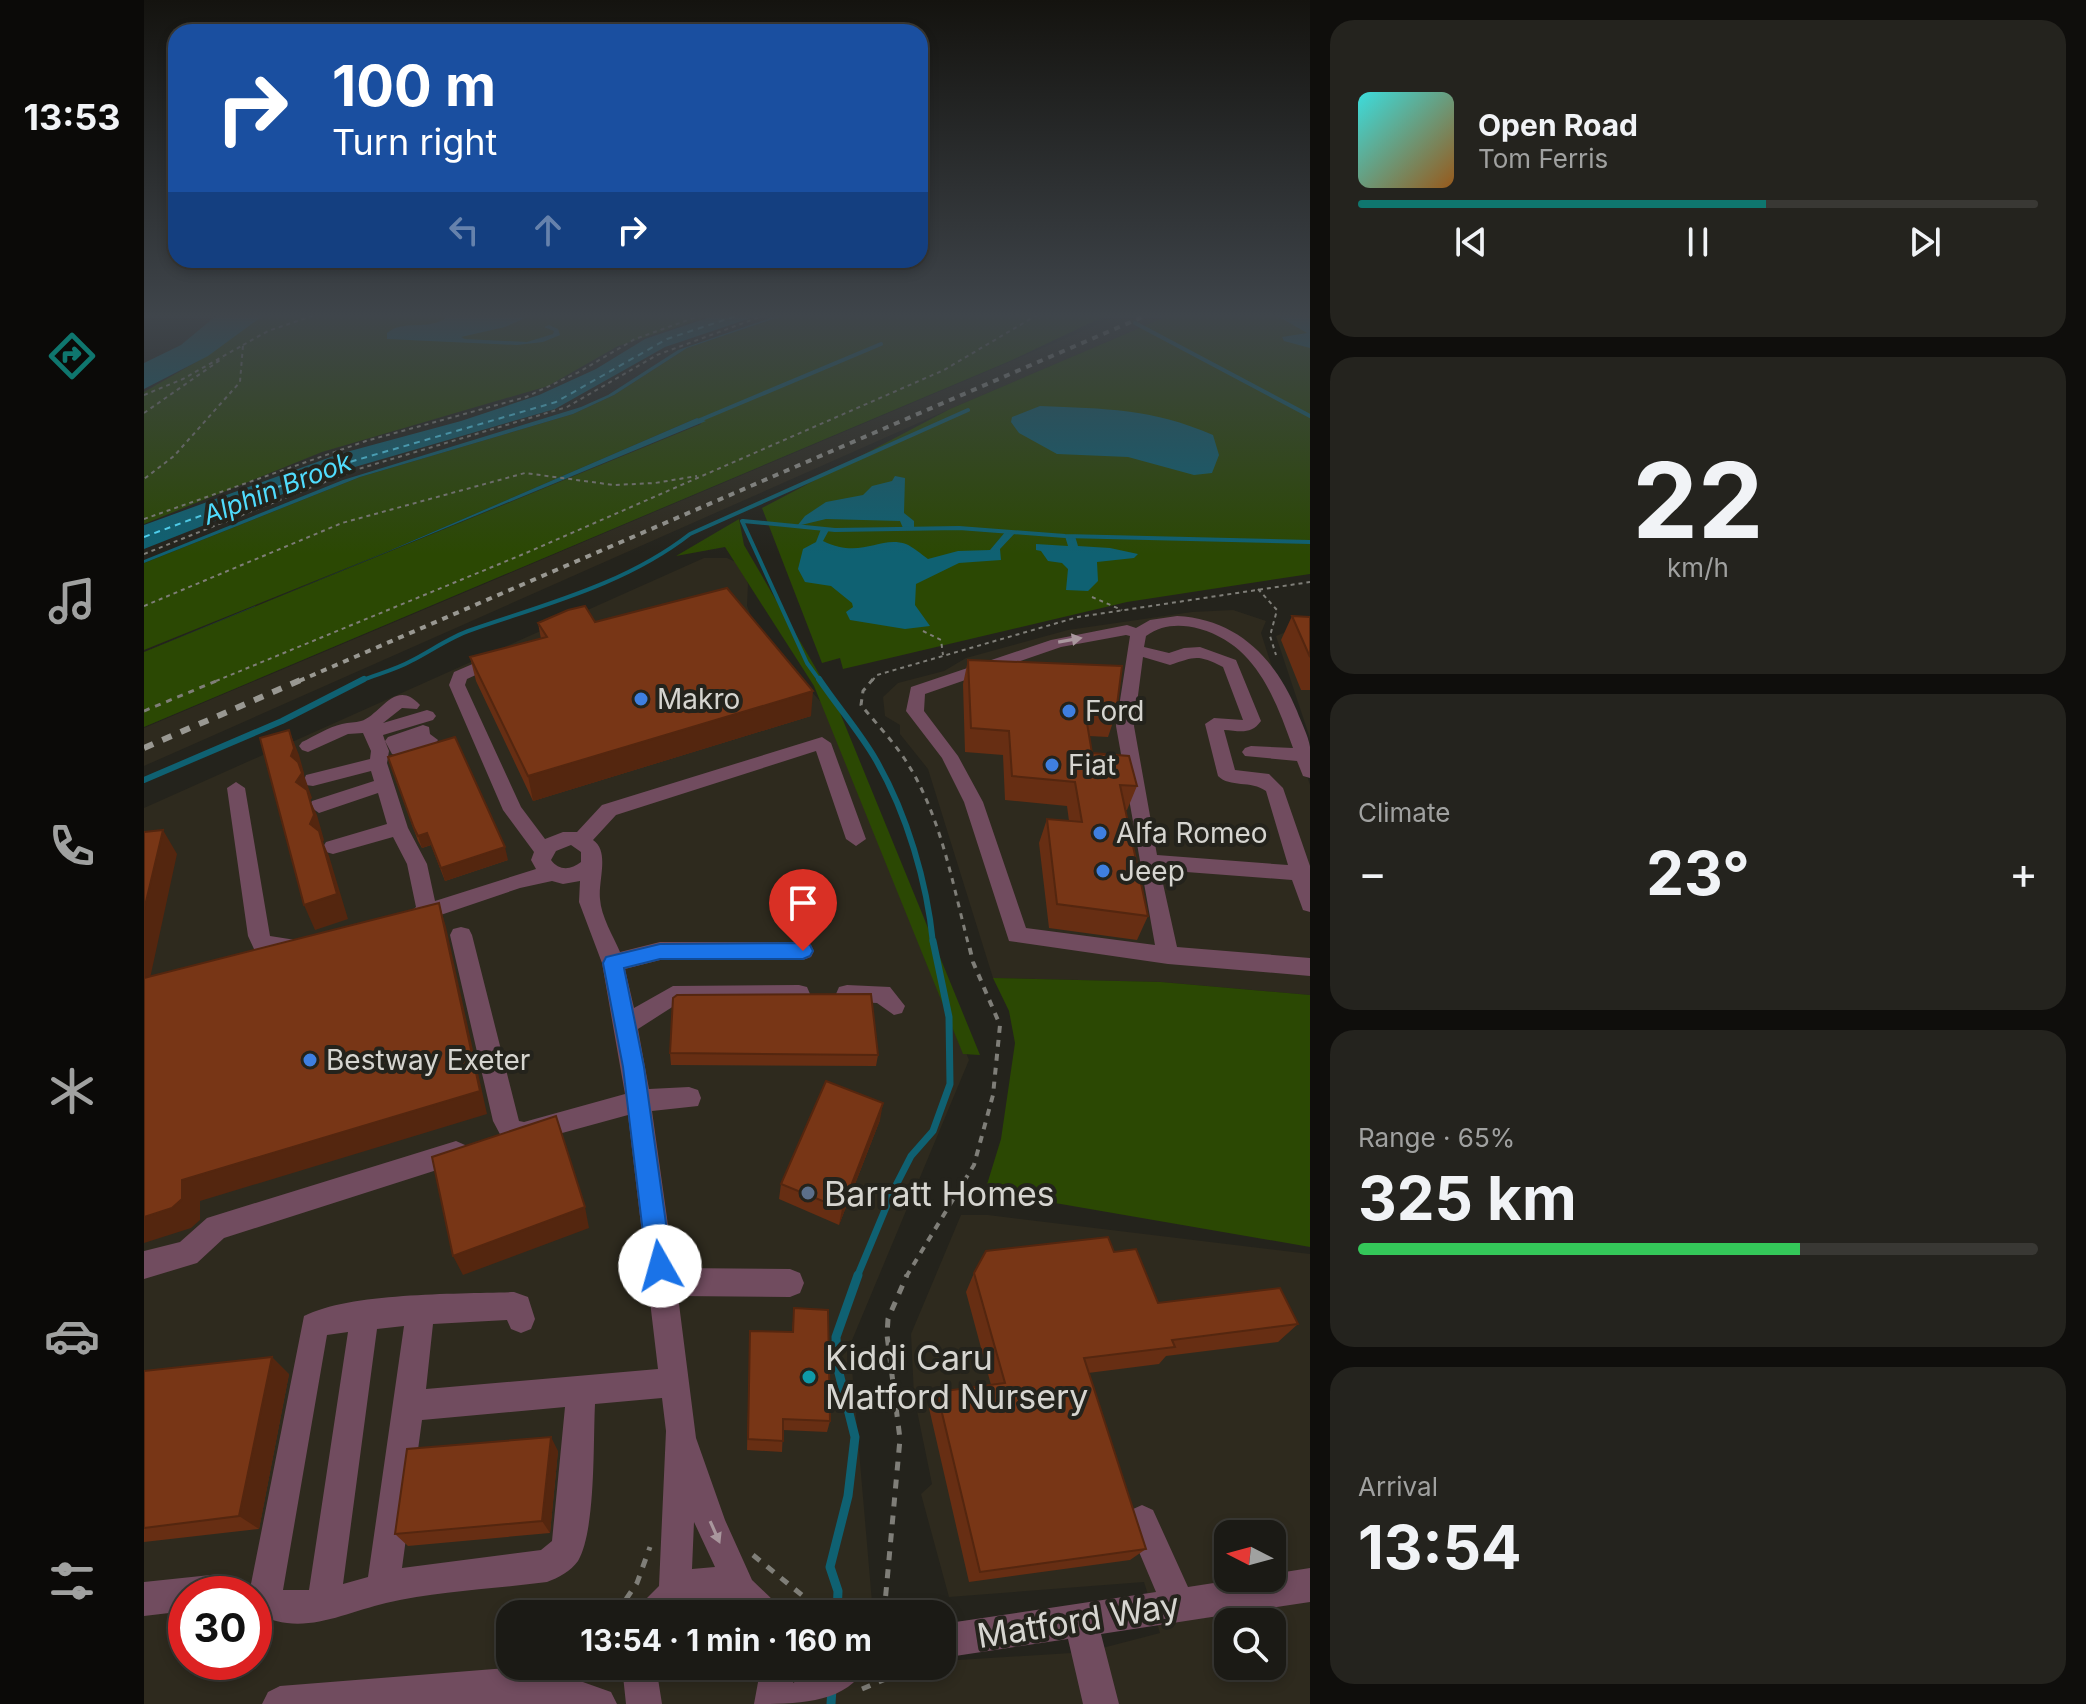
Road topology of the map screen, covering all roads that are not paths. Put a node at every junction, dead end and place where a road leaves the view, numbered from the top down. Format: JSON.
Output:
{"nodes":[{"id":1,"x":1136,"y":642,"type":"junction"},
{"id":2,"x":511,"y":652,"type":"edge"},
{"id":3,"x":411,"y":705,"type":"dead end"},
{"id":4,"x":379,"y":743,"type":"junction"},
{"id":5,"x":308,"y":746,"type":"dead end"},
{"id":6,"x":1251,"y":752,"type":"dead end"},
{"id":7,"x":1307,"y":764,"type":"edge"},
{"id":8,"x":313,"y":780,"type":"dead end"},
{"id":9,"x":384,"y":784,"type":"junction"},
{"id":10,"x":236,"y":788,"type":"dead end"},
{"id":11,"x":319,"y":806,"type":"dead end"},
{"id":12,"x":398,"y":828,"type":"junction"},
{"id":13,"x":856,"y":839,"type":"dead end"},
{"id":14,"x":333,"y":847,"type":"dead end"},
{"id":15,"x":556,"y":857,"type":"junction"},
{"id":16,"x":1148,"y":862,"type":"junction"},
{"id":17,"x":591,"y":865,"type":"junction"},
{"id":18,"x":1305,"y":874,"type":"edge"},
{"id":19,"x":589,"y":902,"type":"junction"},
{"id":20,"x":1310,"y":904,"type":"edge"},
{"id":21,"x":427,"y":912,"type":"junction"},
{"id":22,"x":400,"y":920,"type":"edge"},
{"id":23,"x":461,"y":935,"type":"dead end"},
{"id":24,"x":319,"y":942,"type":"edge"},
{"id":25,"x":803,"y":951,"type":"dead end"},
{"id":26,"x":1168,"y":955,"type":"junction"},
{"id":27,"x":613,"y":963,"type":"junction"},
{"id":28,"x":1310,"y":967,"type":"edge"},
{"id":29,"x":894,"y":1006,"type":"dead end"},
{"id":30,"x":626,"y":1025,"type":"junction"},
{"id":31,"x":689,"y":1098,"type":"dead end"},
{"id":32,"x":638,"y":1101,"type":"junction"},
{"id":33,"x":522,"y":1133,"type":"junction"},
{"id":34,"x":144,"y":1265,"type":"edge"},
{"id":35,"x":662,"y":1282,"type":"junction"},
{"id":36,"x":790,"y":1283,"type":"dead end"},
{"id":37,"x":420,"y":1310,"type":"junction"},
{"id":38,"x":365,"y":1316,"type":"junction"},
{"id":39,"x":521,"y":1319,"type":"dead end"},
{"id":40,"x":675,"y":1382,"type":"junction"},
{"id":41,"x":581,"y":1392,"type":"junction"},
{"id":42,"x":410,"y":1397,"type":"junction"},
{"id":43,"x":681,"y":1431,"type":"junction"},
{"id":44,"x":1142,"y":1521,"type":"dead end"},
{"id":45,"x":1310,"y":1585,"type":"edge"},
{"id":46,"x":383,"y":1587,"type":"junction"},
{"id":47,"x":738,"y":1589,"type":"junction"},
{"id":48,"x":168,"y":1596,"type":"edge"},
{"id":49,"x":144,"y":1599,"type":"edge"},
{"id":50,"x":665,"y":1600,"type":"edge"},
{"id":51,"x":670,"y":1600,"type":"edge"},
{"id":52,"x":749,"y":1600,"type":"edge"},
{"id":53,"x":324,"y":1603,"type":"junction"},
{"id":54,"x":1178,"y":1604,"type":"junction"},
{"id":55,"x":1081,"y":1620,"type":"junction"},
{"id":56,"x":956,"y":1639,"type":"edge"},
{"id":57,"x":541,"y":1680,"type":"edge"},
{"id":58,"x":641,"y":1680,"type":"edge"},
{"id":59,"x":776,"y":1680,"type":"edge"},
{"id":60,"x":848,"y":1681,"type":"edge"},
{"id":61,"x":529,"y":1685,"type":"junction"},
{"id":62,"x":280,"y":1704,"type":"edge"},
{"id":63,"x":599,"y":1704,"type":"edge"},
{"id":64,"x":644,"y":1704,"type":"edge"},
{"id":65,"x":772,"y":1704,"type":"edge"},
{"id":66,"x":789,"y":1704,"type":"edge"},
{"id":67,"x":1101,"y":1704,"type":"edge"}],
"edges":[{"from":1,"to":7,"type":"street"},
{"from":1,"to":16,"type":"street"},
{"from":1,"to":18,"type":"street"},
{"from":26,"to":1,"type":"street","one_way":true},
{"from":2,"to":15,"type":"street"},
{"from":3,"to":4,"type":"street"},
{"from":4,"to":4,"type":"street"},
{"from":4,"to":5,"type":"street"},
{"from":4,"to":8,"type":"street"},
{"from":4,"to":9,"type":"street"},
{"from":6,"to":7,"type":"street"},
{"from":9,"to":11,"type":"street"},
{"from":9,"to":12,"type":"street"},
{"from":10,"to":24,"type":"street"},
{"from":12,"to":14,"type":"street"},
{"from":12,"to":21,"type":"street"},
{"from":13,"to":15,"type":"street"},
{"from":15,"to":17,"type":"street"},
{"from":15,"to":17,"type":"street"},
{"from":15,"to":19,"type":"street"},
{"from":15,"to":21,"type":"street"},
{"from":16,"to":18,"type":"street"},
{"from":16,"to":26,"type":"street"},
{"from":17,"to":19,"type":"street"},
{"from":18,"to":20,"type":"street"},
{"from":19,"to":27,"type":"street"},
{"from":21,"to":22,"type":"street"},
{"from":23,"to":33,"type":"street"},
{"from":25,"to":27,"type":"street"},
{"from":26,"to":28,"type":"street"},
{"from":27,"to":30,"type":"street"},
{"from":29,"to":30,"type":"street"},
{"from":30,"to":32,"type":"street"},
{"from":31,"to":32,"type":"street"},
{"from":32,"to":33,"type":"street"},
{"from":32,"to":35,"type":"street"},
{"from":33,"to":34,"type":"street"},
{"from":35,"to":36,"type":"street"},
{"from":35,"to":40,"type":"street"},
{"from":37,"to":38,"type":"street"},
{"from":37,"to":39,"type":"street"},
{"from":37,"to":42,"type":"street"},
{"from":38,"to":53,"type":"street"},
{"from":38,"to":53,"type":"street"},
{"from":40,"to":41,"type":"street"},
{"from":40,"to":43,"type":"street"},
{"from":41,"to":42,"type":"street"},
{"from":41,"to":46,"type":"street"},
{"from":42,"to":46,"type":"street"},
{"from":43,"to":47,"type":"street","one_way":true},
{"from":43,"to":50,"type":"street"},
{"from":44,"to":54,"type":"street"},
{"from":45,"to":54,"type":"street","name":"Matford Way"},
{"from":46,"to":53,"type":"street"},
{"from":47,"to":51,"type":"street"},
{"from":47,"to":52,"type":"street"},
{"from":48,"to":49,"type":"street"},
{"from":54,"to":55,"type":"street","name":"Matford Way"},
{"from":55,"to":56,"type":"street","name":"Matford Way"},
{"from":55,"to":67,"type":"street"},
{"from":57,"to":61,"type":"street"},
{"from":58,"to":64,"type":"street"},
{"from":59,"to":65,"type":"street"},
{"from":60,"to":66,"type":"street"},
{"from":61,"to":62,"type":"street"},
{"from":61,"to":63,"type":"street"}]}
